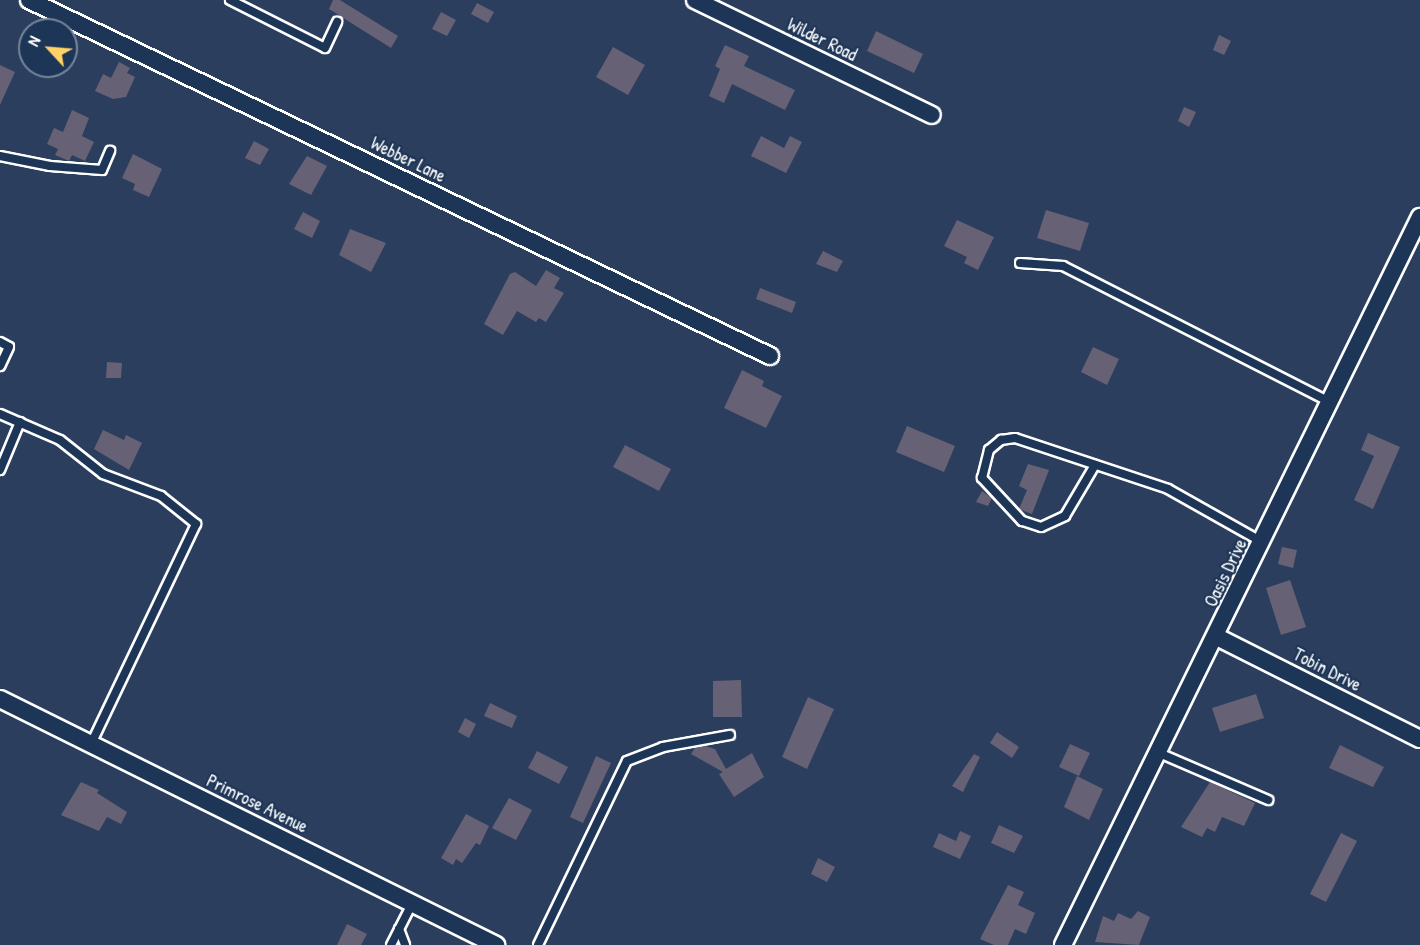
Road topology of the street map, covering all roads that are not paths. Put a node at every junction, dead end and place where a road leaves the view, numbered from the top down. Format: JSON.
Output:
{"nodes":[{"id":1,"x":29,"y":0,"type":"edge"},
{"id":2,"x":230,"y":0,"type":"edge"},
{"id":3,"x":695,"y":0,"type":"edge"},
{"id":4,"x":337,"y":22,"type":"dead end"},
{"id":5,"x":932,"y":115,"type":"dead end"},
{"id":6,"x":110,"y":151,"type":"dead end"},
{"id":7,"x":0,"y":156,"type":"edge"},
{"id":8,"x":1420,"y":217,"type":"edge"},
{"id":9,"x":1020,"y":262,"type":"dead end"},
{"id":10,"x":0,"y":342,"type":"edge"},
{"id":11,"x":770,"y":356,"type":"dead end"},
{"id":12,"x":0,"y":366,"type":"edge"},
{"id":13,"x":1330,"y":402,"type":"junction"},
{"id":14,"x":0,"y":414,"type":"edge"},
{"id":15,"x":20,"y":422,"type":"junction"},
{"id":16,"x":1095,"y":465,"type":"junction"},
{"id":17,"x":0,"y":470,"type":"edge"},
{"id":18,"x":1263,"y":542,"type":"junction"},
{"id":19,"x":1217,"y":637,"type":"junction"},
{"id":20,"x":0,"y":699,"type":"edge"},
{"id":21,"x":730,"y":735,"type":"dead end"},
{"id":22,"x":1420,"y":739,"type":"edge"},
{"id":23,"x":91,"y":744,"type":"junction"},
{"id":24,"x":1159,"y":753,"type":"junction"},
{"id":25,"x":1268,"y":800,"type":"dead end"},
{"id":26,"x":412,"y":904,"type":"junction"},
{"id":27,"x":399,"y":930,"type":"junction"},
{"id":28,"x":391,"y":945,"type":"edge"},
{"id":29,"x":405,"y":945,"type":"edge"},
{"id":30,"x":496,"y":945,"type":"edge"},
{"id":31,"x":538,"y":945,"type":"edge"},
{"id":32,"x":1063,"y":945,"type":"edge"}],
"edges":[{"from":1,"to":11,"type":"street","name":"Webber Lane"},
{"from":2,"to":4,"type":"lane"},
{"from":3,"to":5,"type":"street","name":"Wilder Road"},
{"from":6,"to":7,"type":"lane"},
{"from":8,"to":13,"type":"street","name":"Oasis Drive"},
{"from":9,"to":13,"type":"lane"},
{"from":10,"to":12,"type":"lane"},
{"from":13,"to":18,"type":"street","name":"Oasis Drive"},
{"from":14,"to":15,"type":"lane"},
{"from":15,"to":17,"type":"lane"},
{"from":15,"to":23,"type":"lane"},
{"from":16,"to":16,"type":"lane"},
{"from":16,"to":18,"type":"lane"},
{"from":18,"to":19,"type":"street","name":"Oasis Drive"},
{"from":19,"to":22,"type":"street","name":"Tobin Drive"},
{"from":19,"to":24,"type":"street","name":"Oasis Drive"},
{"from":20,"to":23,"type":"street","name":"Primrose Avenue"},
{"from":21,"to":31,"type":"lane"},
{"from":23,"to":26,"type":"street","name":"Primrose Avenue"},
{"from":24,"to":25,"type":"lane"},
{"from":24,"to":32,"type":"street","name":"Oasis Drive"},
{"from":26,"to":27,"type":"lane"},
{"from":26,"to":30,"type":"street","name":"Primrose Avenue"},
{"from":27,"to":28,"type":"lane"},
{"from":27,"to":29,"type":"lane"}]}
